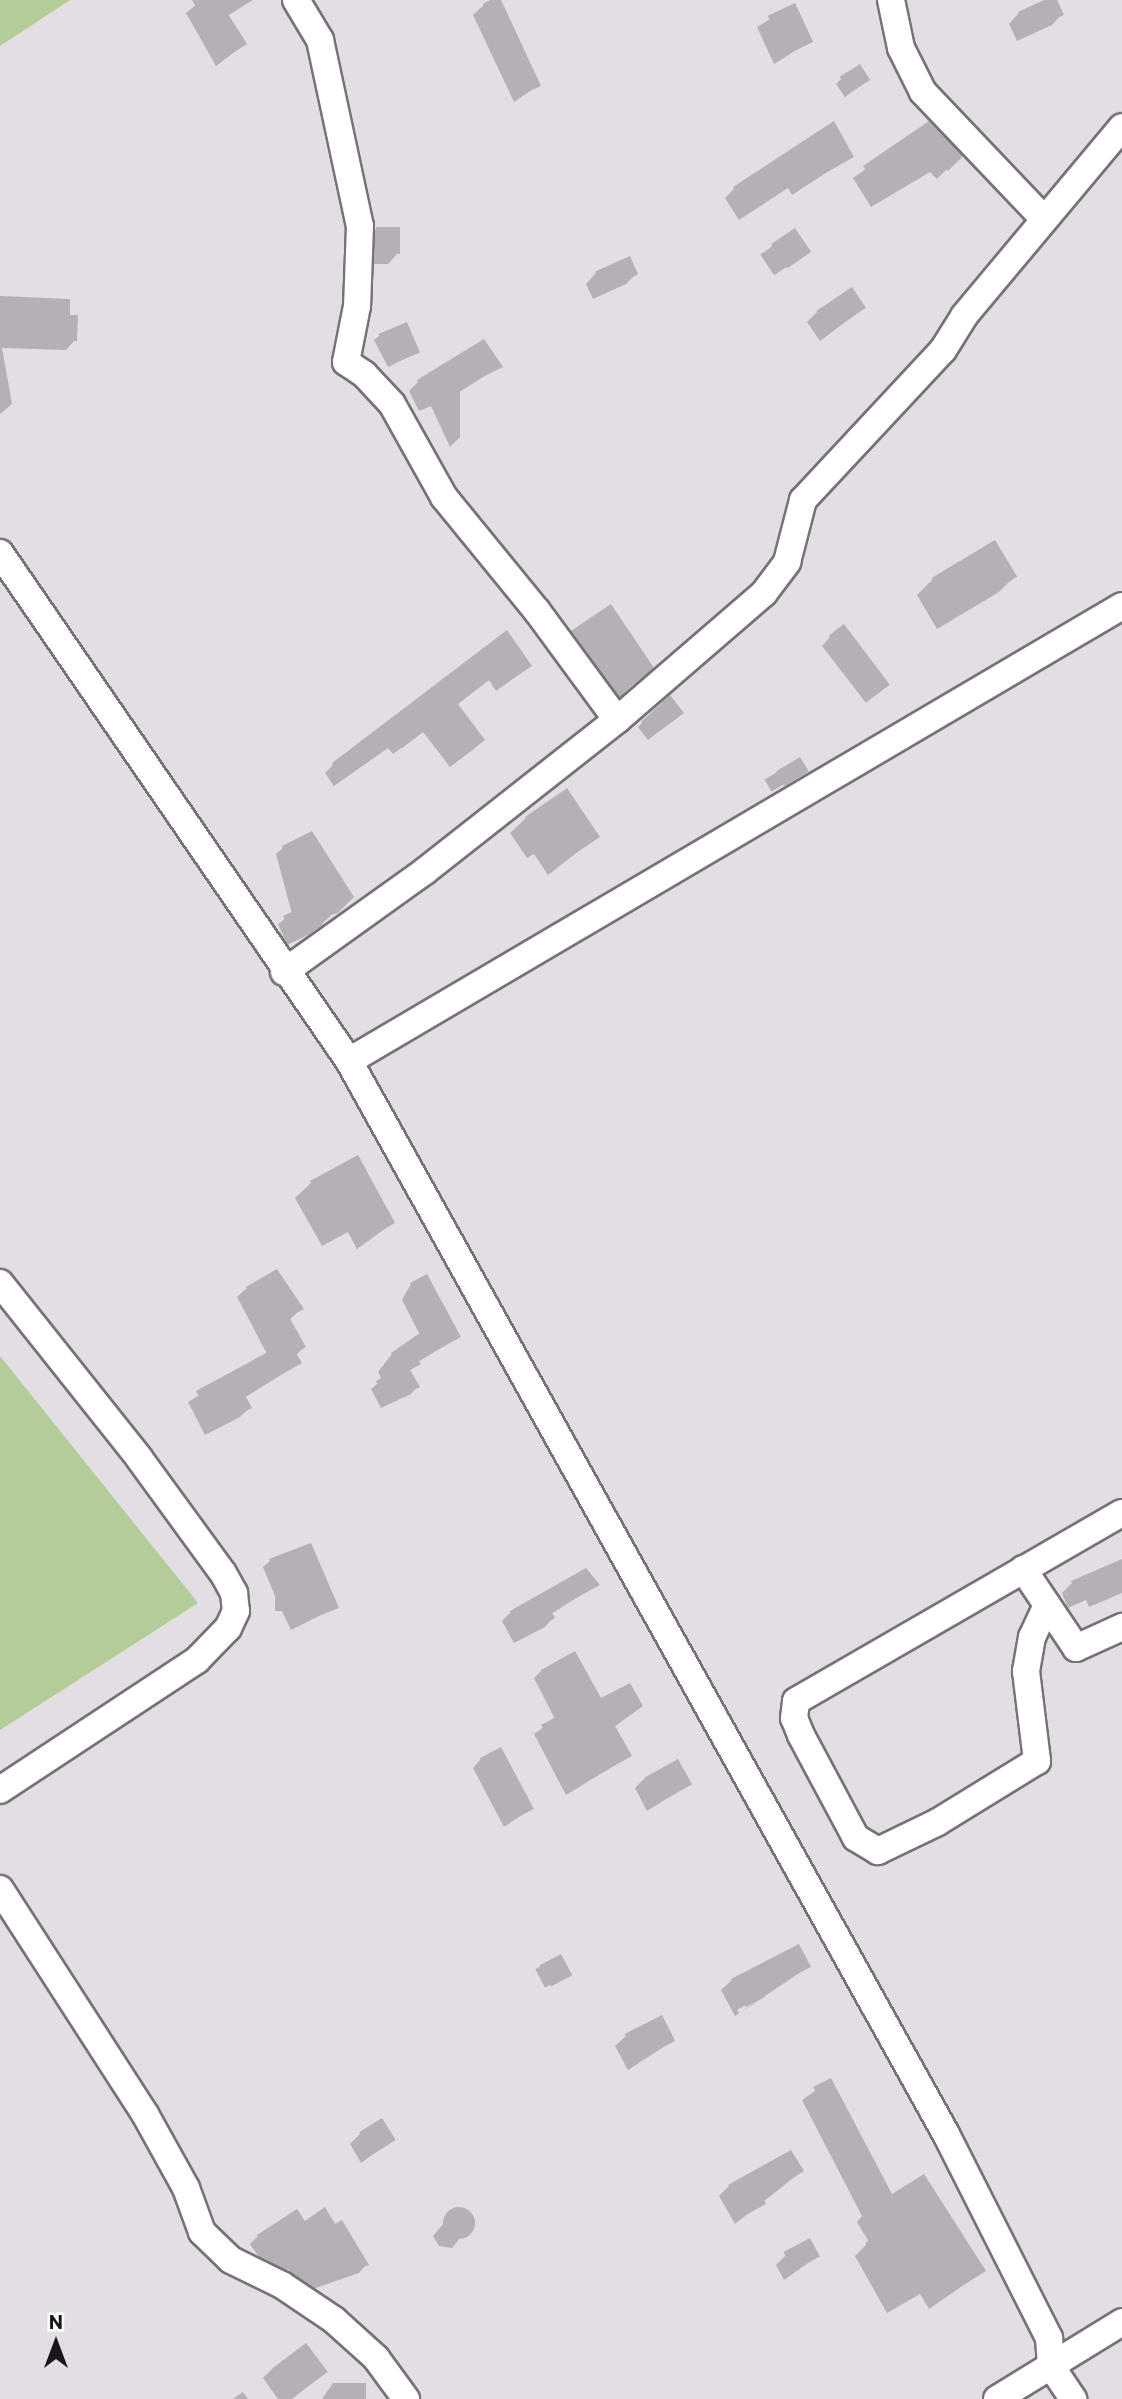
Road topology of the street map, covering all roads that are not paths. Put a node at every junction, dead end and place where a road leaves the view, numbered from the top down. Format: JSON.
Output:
{"nodes":[{"id":1,"x":296,"y":0,"type":"edge"},
{"id":2,"x":891,"y":0,"type":"edge"},
{"id":3,"x":1122,"y":127,"type":"edge"},
{"id":4,"x":1044,"y":219,"type":"junction"},
{"id":5,"x":0,"y":553,"type":"edge"},
{"id":6,"x":1122,"y":606,"type":"edge"},
{"id":7,"x":617,"y":720,"type":"junction"},
{"id":8,"x":284,"y":972,"type":"junction"},
{"id":9,"x":349,"y":1061,"type":"junction"},
{"id":10,"x":0,"y":1283,"type":"edge"},
{"id":11,"x":1122,"y":1513,"type":"edge"},
{"id":12,"x":1023,"y":1569,"type":"junction"},
{"id":13,"x":1047,"y":1605,"type":"junction"},
{"id":14,"x":1122,"y":1627,"type":"edge"},
{"id":15,"x":0,"y":1790,"type":"edge"},
{"id":16,"x":0,"y":1889,"type":"edge"},
{"id":17,"x":1122,"y":2322,"type":"edge"},
{"id":18,"x":1051,"y":2367,"type":"junction"},
{"id":19,"x":406,"y":2399,"type":"edge"},
{"id":20,"x":997,"y":2399,"type":"edge"},
{"id":21,"x":1073,"y":2399,"type":"edge"}],
"edges":[{"from":1,"to":7,"type":"street"},
{"from":2,"to":4,"type":"street"},
{"from":3,"to":4,"type":"street"},
{"from":4,"to":7,"type":"street"},
{"from":5,"to":8,"type":"street"},
{"from":6,"to":9,"type":"street"},
{"from":7,"to":8,"type":"street"},
{"from":8,"to":9,"type":"street"},
{"from":9,"to":18,"type":"street"},
{"from":10,"to":15,"type":"street"},
{"from":11,"to":12,"type":"street"},
{"from":12,"to":13,"type":"street"},
{"from":12,"to":13,"type":"street"},
{"from":13,"to":14,"type":"street"},
{"from":16,"to":19,"type":"street"},
{"from":17,"to":18,"type":"street"},
{"from":18,"to":20,"type":"street"},
{"from":18,"to":21,"type":"street"}]}
